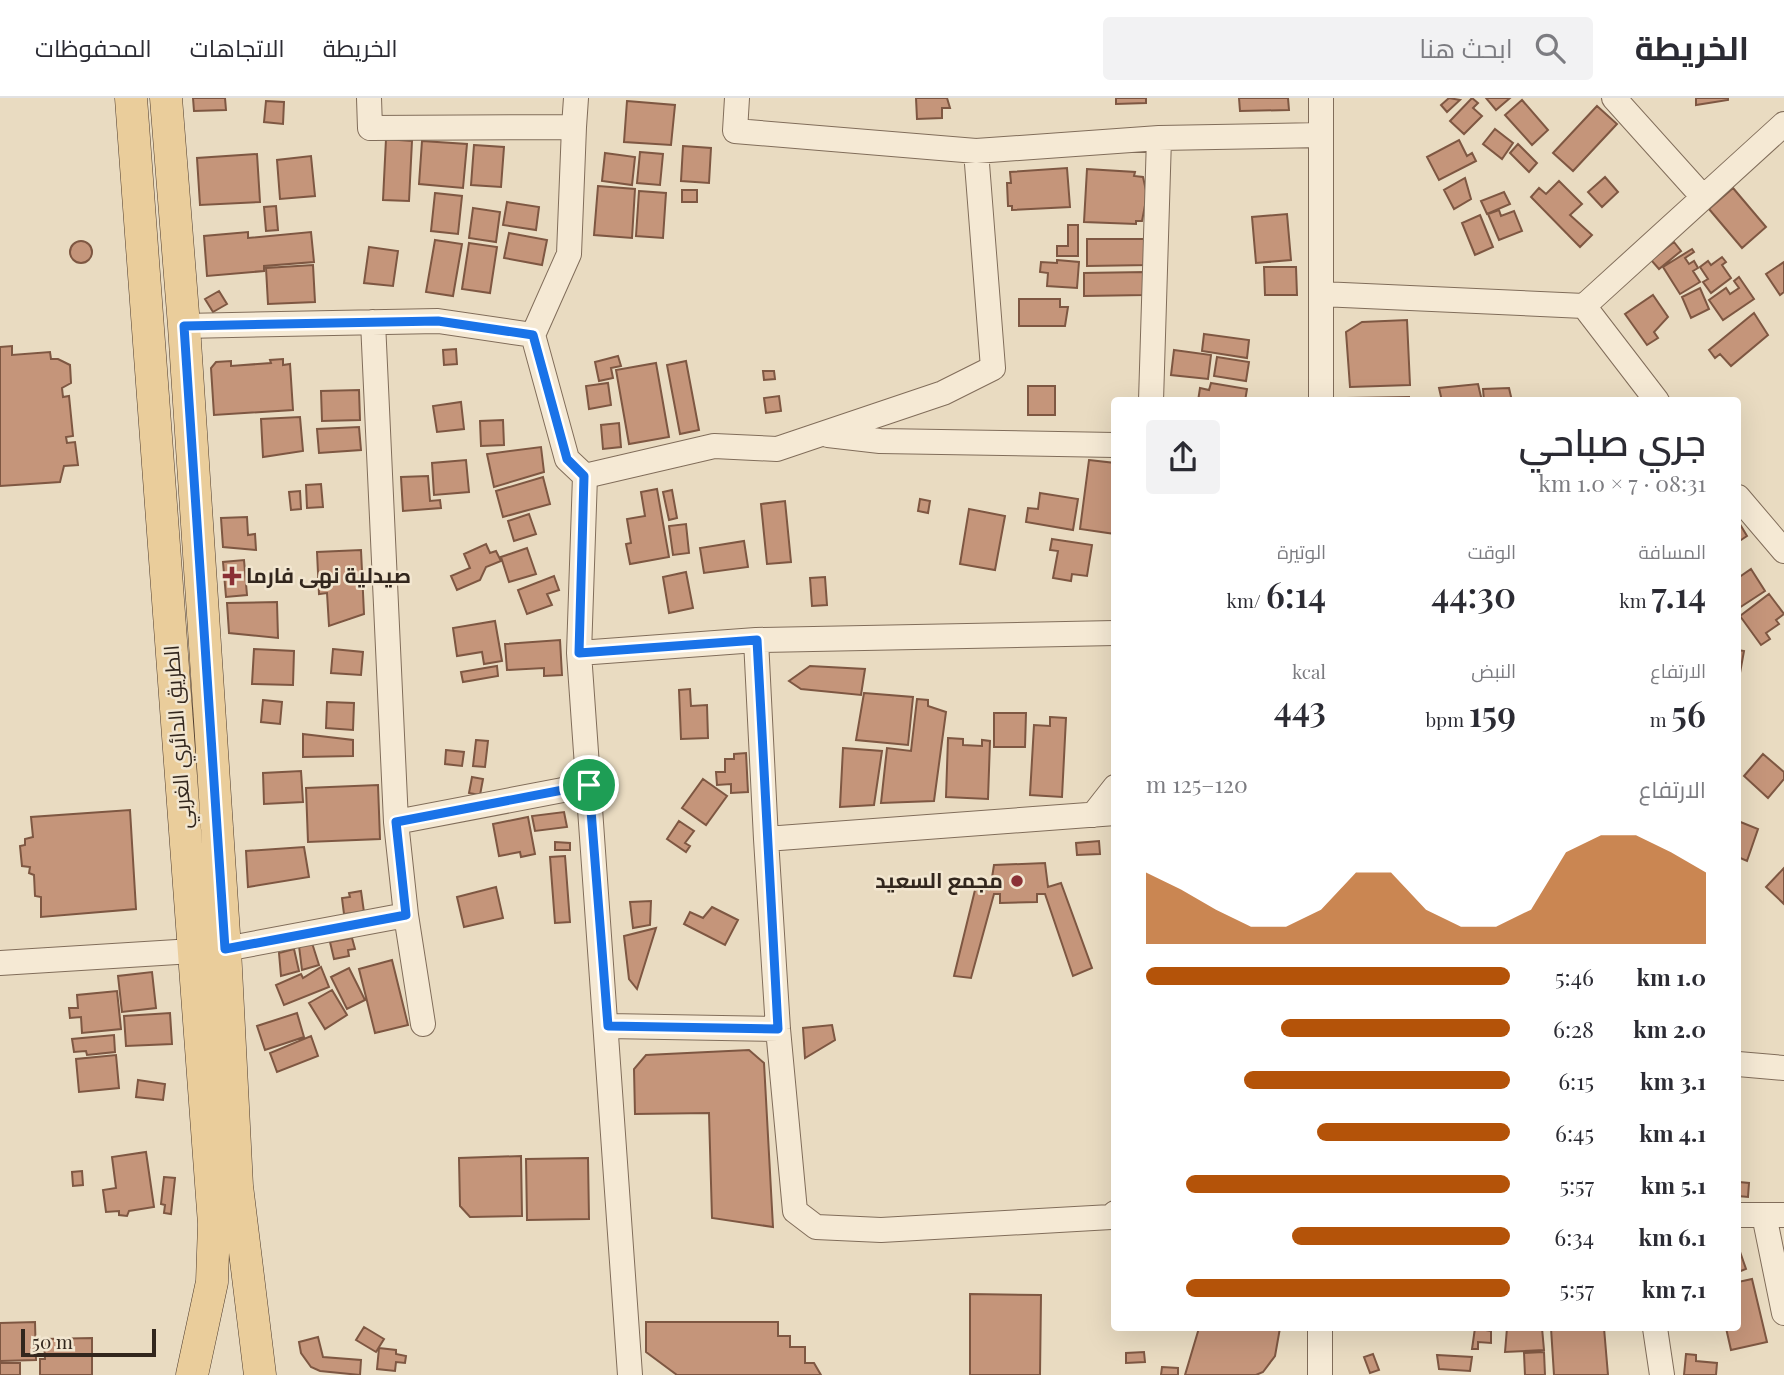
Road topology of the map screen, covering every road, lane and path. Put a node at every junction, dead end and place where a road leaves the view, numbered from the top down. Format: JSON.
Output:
{"nodes":[{"id":1,"x":131,"y":98,"type":"edge"},
{"id":2,"x":166,"y":98,"type":"edge"},
{"id":3,"x":369,"y":98,"type":"edge"},
{"id":4,"x":576,"y":98,"type":"edge"},
{"id":5,"x":737,"y":98,"type":"edge"},
{"id":6,"x":1321,"y":98,"type":"edge"},
{"id":7,"x":1614,"y":98,"type":"edge"},
{"id":8,"x":1784,"y":124,"type":"edge"},
{"id":9,"x":574,"y":127,"type":"junction"},
{"id":10,"x":1321,"y":135,"type":"junction"},
{"id":11,"x":1159,"y":138,"type":"junction"},
{"id":12,"x":976,"y":151,"type":"junction"},
{"id":13,"x":1703,"y":197,"type":"junction"},
{"id":14,"x":1321,"y":294,"type":"junction"},
{"id":15,"x":1584,"y":306,"type":"junction"},
{"id":16,"x":373,"y":322,"type":"junction"},
{"id":17,"x":184,"y":326,"type":"junction"},
{"id":18,"x":533,"y":335,"type":"junction"},
{"id":19,"x":1151,"y":397,"type":"edge"},
{"id":20,"x":1321,"y":397,"type":"edge"},
{"id":21,"x":1654,"y":397,"type":"edge"},
{"id":22,"x":821,"y":434,"type":"junction"},
{"id":23,"x":1111,"y":445,"type":"edge"},
{"id":24,"x":584,"y":476,"type":"junction"},
{"id":25,"x":1741,"y":501,"type":"edge"},
{"id":26,"x":1784,"y":551,"type":"edge"},
{"id":27,"x":1111,"y":633,"type":"edge"},
{"id":28,"x":757,"y":640,"type":"junction"},
{"id":29,"x":579,"y":653,"type":"junction"},
{"id":30,"x":589,"y":785,"type":"junction"},
{"id":31,"x":1111,"y":797,"type":"edge"},
{"id":32,"x":1104,"y":814,"type":"edge"},
{"id":33,"x":396,"y":822,"type":"junction"},
{"id":34,"x":766,"y":839,"type":"junction"},
{"id":35,"x":406,"y":915,"type":"junction"},
{"id":36,"x":225,"y":949,"type":"junction"},
{"id":37,"x":194,"y":952,"type":"junction"},
{"id":38,"x":0,"y":962,"type":"edge"},
{"id":39,"x":423,"y":1024,"type":"dead end"},
{"id":40,"x":608,"y":1026,"type":"junction"},
{"id":41,"x":778,"y":1029,"type":"junction"},
{"id":42,"x":1741,"y":1064,"type":"edge"},
{"id":43,"x":1784,"y":1068,"type":"edge"},
{"id":44,"x":1741,"y":1215,"type":"edge"},
{"id":45,"x":1774,"y":1215,"type":"edge"},
{"id":46,"x":1111,"y":1217,"type":"edge"},
{"id":47,"x":1784,"y":1313,"type":"edge"},
{"id":48,"x":1321,"y":1331,"type":"edge"},
{"id":49,"x":1656,"y":1331,"type":"edge"},
{"id":50,"x":192,"y":1375,"type":"edge"},
{"id":51,"x":260,"y":1375,"type":"edge"},
{"id":52,"x":630,"y":1375,"type":"edge"},
{"id":53,"x":1321,"y":1375,"type":"edge"},
{"id":54,"x":1662,"y":1375,"type":"edge"}],
"edges":[{"from":1,"to":37,"type":"main road","name":"الطريق الدائري الغربي"},
{"from":2,"to":17,"type":"main road","name":"الطريق الدائري الغربي"},
{"from":3,"to":9,"type":"street"},
{"from":4,"to":9,"type":"street"},
{"from":5,"to":12,"type":"street"},
{"from":6,"to":10,"type":"street"},
{"from":7,"to":13,"type":"street"},
{"from":8,"to":13,"type":"street"},
{"from":9,"to":18,"type":"street"},
{"from":10,"to":11,"type":"street"},
{"from":10,"to":14,"type":"street"},
{"from":11,"to":12,"type":"street"},
{"from":11,"to":19,"type":"street"},
{"from":12,"to":22,"type":"street"},
{"from":13,"to":15,"type":"street"},
{"from":14,"to":15,"type":"street"},
{"from":14,"to":20,"type":"street"},
{"from":15,"to":21,"type":"street"},
{"from":16,"to":17,"type":"street"},
{"from":16,"to":18,"type":"street"},
{"from":16,"to":33,"type":"street"},
{"from":17,"to":36,"type":"main road","name":"الطريق الدائري الغربي"},
{"from":18,"to":24,"type":"street"},
{"from":22,"to":23,"type":"street"},
{"from":22,"to":24,"type":"street"},
{"from":24,"to":29,"type":"street"},
{"from":25,"to":26,"type":"street"},
{"from":27,"to":28,"type":"street"},
{"from":28,"to":29,"type":"street"},
{"from":28,"to":34,"type":"street"},
{"from":29,"to":30,"type":"street"},
{"from":30,"to":33,"type":"street"},
{"from":30,"to":40,"type":"street"},
{"from":31,"to":32,"type":"street"},
{"from":32,"to":34,"type":"street"},
{"from":33,"to":35,"type":"street"},
{"from":34,"to":41,"type":"street"},
{"from":35,"to":36,"type":"street"},
{"from":35,"to":39,"type":"street"},
{"from":36,"to":37,"type":"street"},
{"from":36,"to":51,"type":"main road","name":"الطريق الدائري الغربي"},
{"from":37,"to":38,"type":"street"},
{"from":37,"to":50,"type":"main road","name":"الطريق الدائري الغربي"},
{"from":40,"to":41,"type":"street"},
{"from":40,"to":52,"type":"street"},
{"from":41,"to":46,"type":"street"},
{"from":42,"to":43,"type":"street"},
{"from":44,"to":45,"type":"street"},
{"from":45,"to":47,"type":"street"},
{"from":48,"to":53,"type":"street"},
{"from":49,"to":54,"type":"street"}]}
